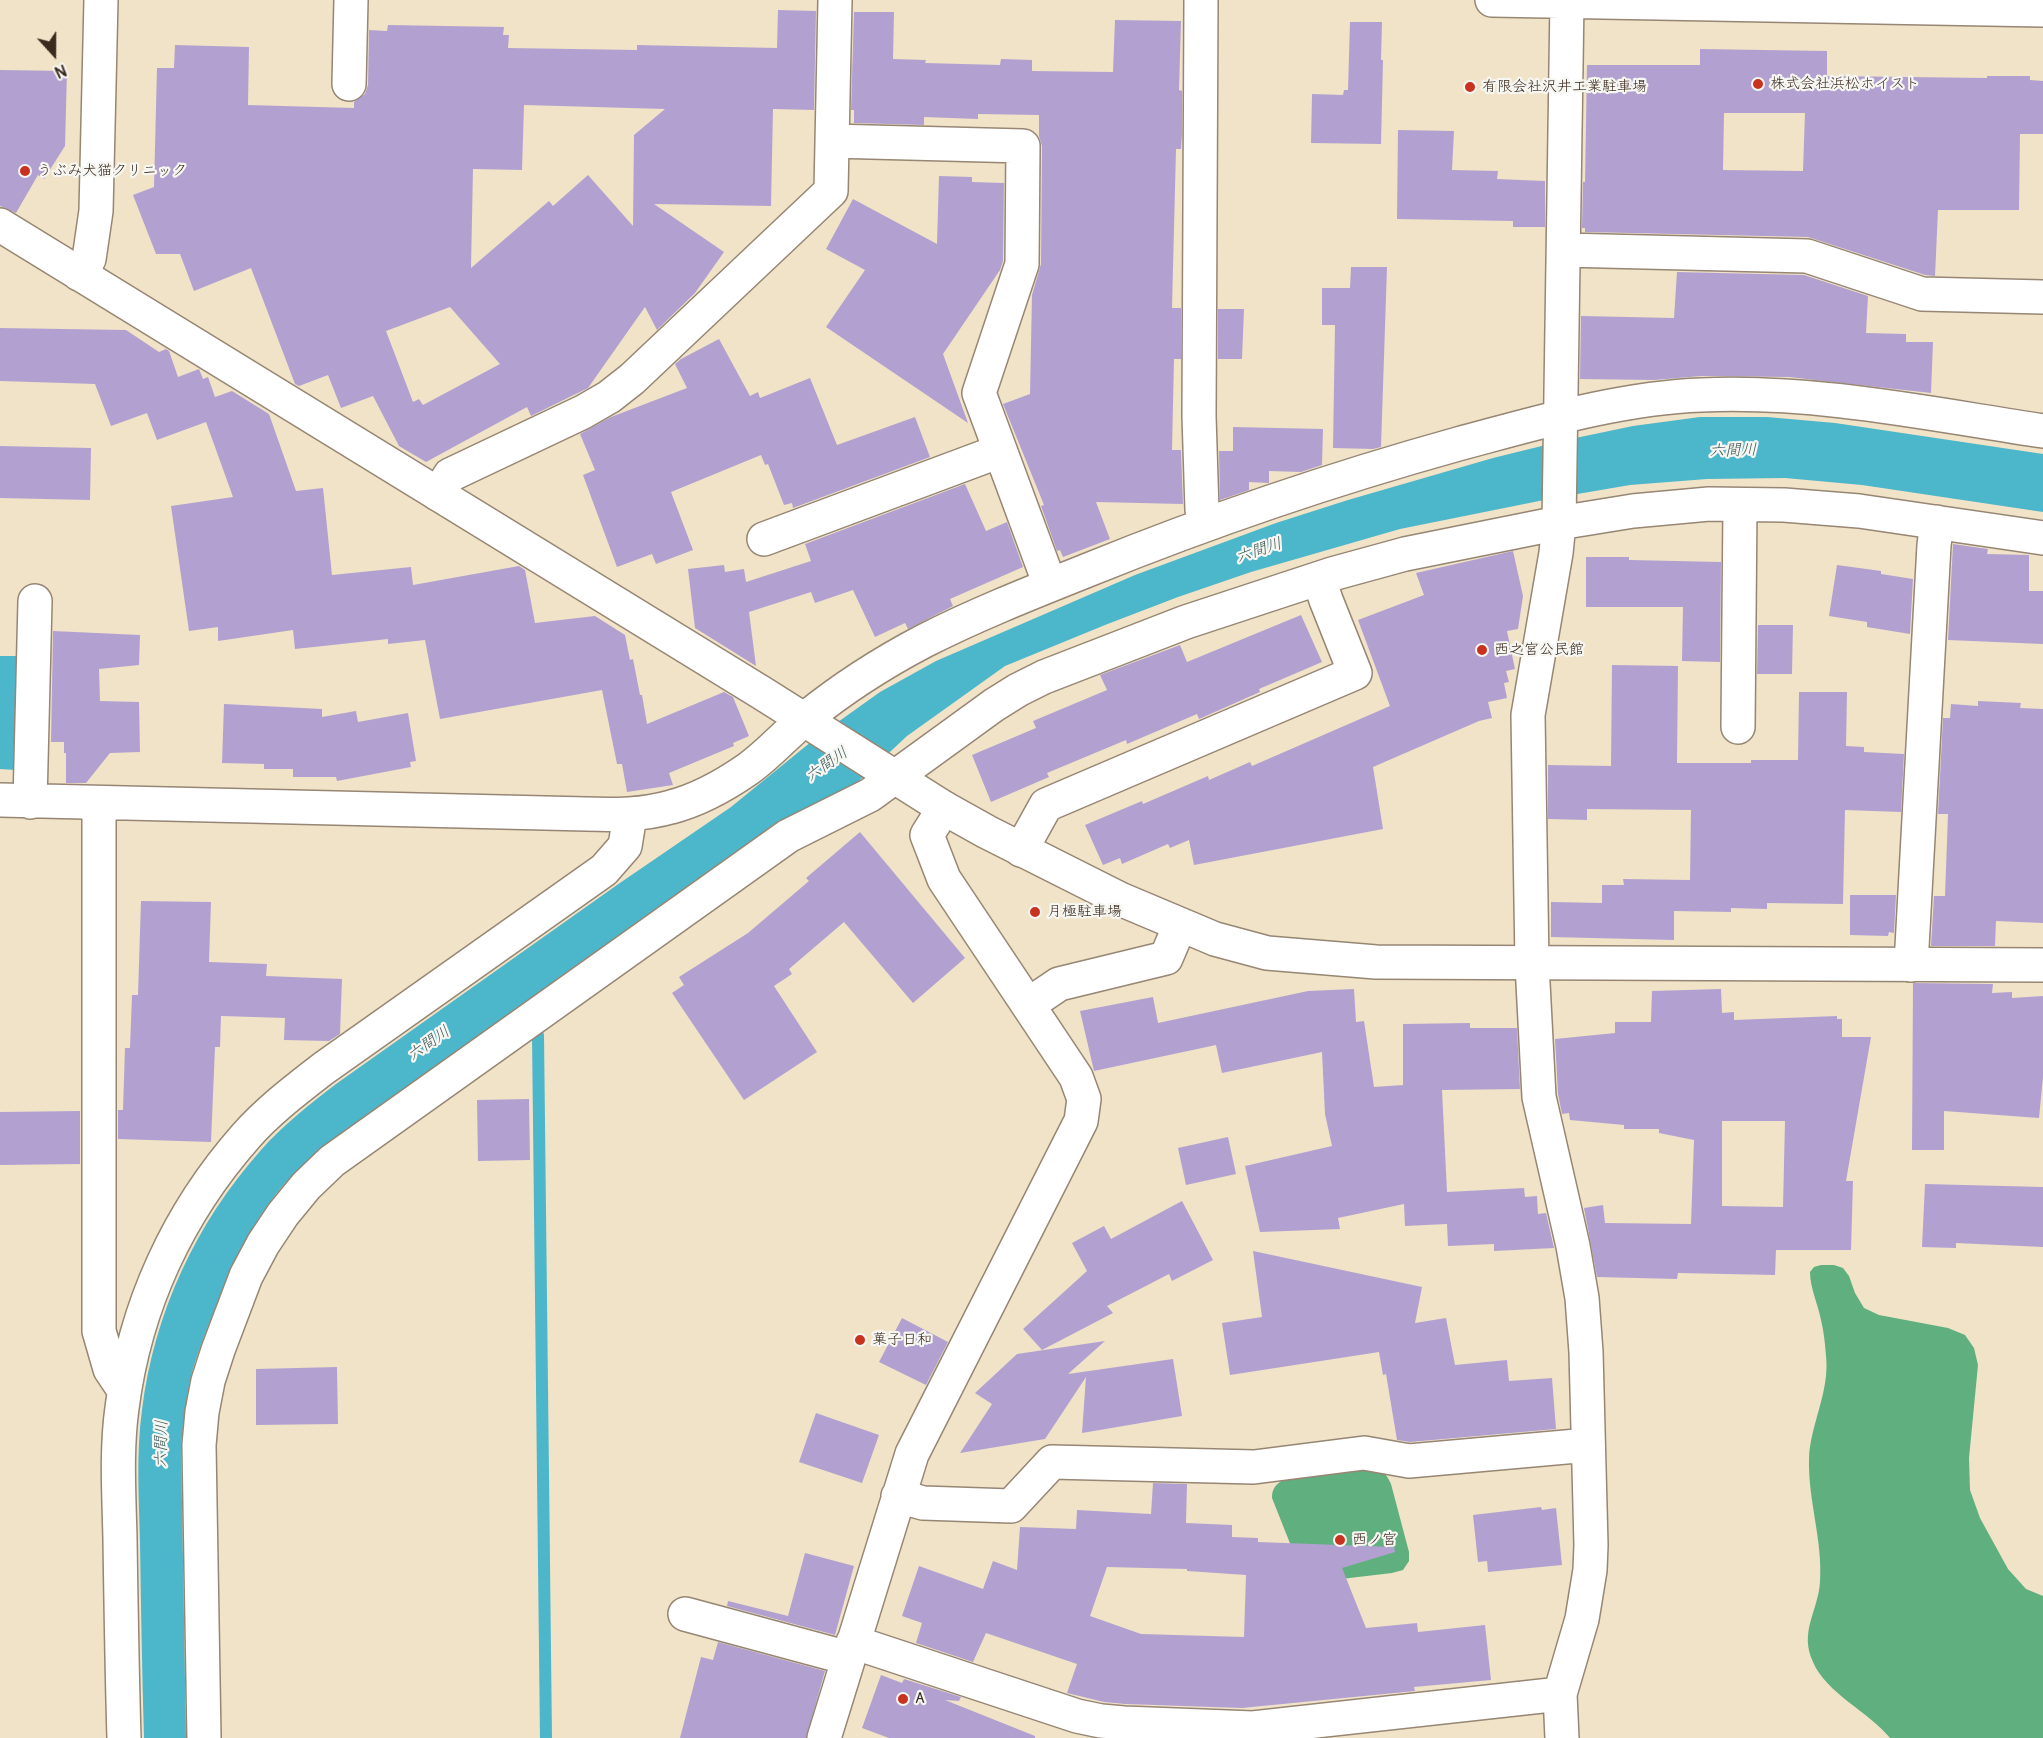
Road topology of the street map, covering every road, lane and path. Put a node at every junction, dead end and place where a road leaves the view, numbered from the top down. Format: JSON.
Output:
{"nodes":[{"id":1,"x":101,"y":0,"type":"edge"},
{"id":2,"x":351,"y":0,"type":"edge"},
{"id":3,"x":835,"y":0,"type":"edge"},
{"id":4,"x":1202,"y":0,"type":"edge"},
{"id":5,"x":1492,"y":0,"type":"edge"},
{"id":6,"x":1567,"y":1,"type":"edge"},
{"id":7,"x":2043,"y":10,"type":"edge"},
{"id":8,"x":349,"y":84,"type":"dead end"},
{"id":9,"x":832,"y":141,"type":"junction"},
{"id":10,"x":0,"y":225,"type":"edge"},
{"id":11,"x":1563,"y":250,"type":"junction"},
{"id":12,"x":80,"y":274,"type":"junction"},
{"id":13,"x":2043,"y":297,"type":"edge"},
{"id":14,"x":1560,"y":425,"type":"junction"},
{"id":15,"x":2043,"y":431,"type":"edge"},
{"id":16,"x":1000,"y":451,"type":"junction"},
{"id":17,"x":438,"y":494,"type":"junction"},
{"id":18,"x":1740,"y":504,"type":"junction"},
{"id":19,"x":1559,"y":516,"type":"junction"},
{"id":20,"x":1937,"y":522,"type":"junction"},
{"id":21,"x":1207,"y":523,"type":"junction"},
{"id":22,"x":2043,"y":538,"type":"edge"},
{"id":23,"x":764,"y":539,"type":"dead end"},
{"id":24,"x":1319,"y":579,"type":"junction"},
{"id":25,"x":1050,"y":585,"type":"junction"},
{"id":26,"x":35,"y":601,"type":"dead end"},
{"id":27,"x":811,"y":723,"type":"junction"},
{"id":28,"x":1738,"y":727,"type":"dead end"},
{"id":29,"x":891,"y":774,"type":"junction"},
{"id":30,"x":15,"y":801,"type":"edge"},
{"id":31,"x":99,"y":804,"type":"junction"},
{"id":32,"x":944,"y":808,"type":"junction"},
{"id":33,"x":630,"y":815,"type":"junction"},
{"id":34,"x":1021,"y":850,"type":"junction"},
{"id":35,"x":1180,"y":925,"type":"junction"},
{"id":36,"x":1532,"y":964,"type":"junction"},
{"id":37,"x":1911,"y":965,"type":"junction"},
{"id":38,"x":2043,"y":965,"type":"edge"},
{"id":39,"x":1028,"y":1005,"type":"junction"},
{"id":40,"x":124,"y":1390,"type":"junction"},
{"id":41,"x":1588,"y":1445,"type":"junction"},
{"id":42,"x":898,"y":1496,"type":"junction"},
{"id":43,"x":686,"y":1614,"type":"dead end"},
{"id":44,"x":851,"y":1650,"type":"junction"},
{"id":45,"x":1560,"y":1694,"type":"junction"},
{"id":46,"x":1252,"y":1733,"type":"edge"},
{"id":47,"x":123,"y":1738,"type":"edge"},
{"id":48,"x":204,"y":1738,"type":"edge"},
{"id":49,"x":824,"y":1738,"type":"edge"},
{"id":50,"x":1562,"y":1738,"type":"edge"}],
"edges":[{"from":1,"to":12,"type":"street"},
{"from":2,"to":8,"type":"street"},
{"from":3,"to":9,"type":"street"},
{"from":4,"to":21,"type":"street"},
{"from":5,"to":6,"type":"street"},
{"from":6,"to":7,"type":"street"},
{"from":6,"to":11,"type":"street"},
{"from":9,"to":16,"type":"street"},
{"from":9,"to":17,"type":"street"},
{"from":10,"to":12,"type":"street"},
{"from":11,"to":13,"type":"street"},
{"from":11,"to":14,"type":"street"},
{"from":12,"to":17,"type":"street"},
{"from":14,"to":15,"type":"street"},
{"from":14,"to":19,"type":"street"},
{"from":14,"to":21,"type":"street"},
{"from":16,"to":23,"type":"street"},
{"from":16,"to":25,"type":"street"},
{"from":17,"to":27,"type":"street"},
{"from":18,"to":19,"type":"street"},
{"from":18,"to":20,"type":"street"},
{"from":18,"to":28,"type":"street"},
{"from":19,"to":24,"type":"street"},
{"from":19,"to":36,"type":"street"},
{"from":20,"to":22,"type":"street"},
{"from":20,"to":37,"type":"street"},
{"from":21,"to":25,"type":"street"},
{"from":24,"to":29,"type":"street"},
{"from":24,"to":34,"type":"street"},
{"from":25,"to":27,"type":"street"},
{"from":26,"to":30,"type":"street"},
{"from":27,"to":29,"type":"street"},
{"from":27,"to":33,"type":"street"},
{"from":29,"to":32,"type":"street"},
{"from":29,"to":48,"type":"street"},
{"from":30,"to":31,"type":"street"},
{"from":31,"to":33,"type":"street"},
{"from":31,"to":40,"type":"street"},
{"from":32,"to":34,"type":"street"},
{"from":32,"to":39,"type":"street"},
{"from":33,"to":40,"type":"street"},
{"from":34,"to":35,"type":"street"},
{"from":35,"to":36,"type":"street"},
{"from":35,"to":39,"type":"street"},
{"from":36,"to":37,"type":"street"},
{"from":36,"to":41,"type":"street"},
{"from":37,"to":38,"type":"street"},
{"from":39,"to":42,"type":"street"},
{"from":40,"to":47,"type":"street"},
{"from":41,"to":42,"type":"street"},
{"from":41,"to":45,"type":"street"},
{"from":42,"to":44,"type":"street"},
{"from":43,"to":44,"type":"street"},
{"from":44,"to":46,"type":"street"},
{"from":44,"to":49,"type":"street"},
{"from":45,"to":46,"type":"street"},
{"from":45,"to":50,"type":"street"}]}
